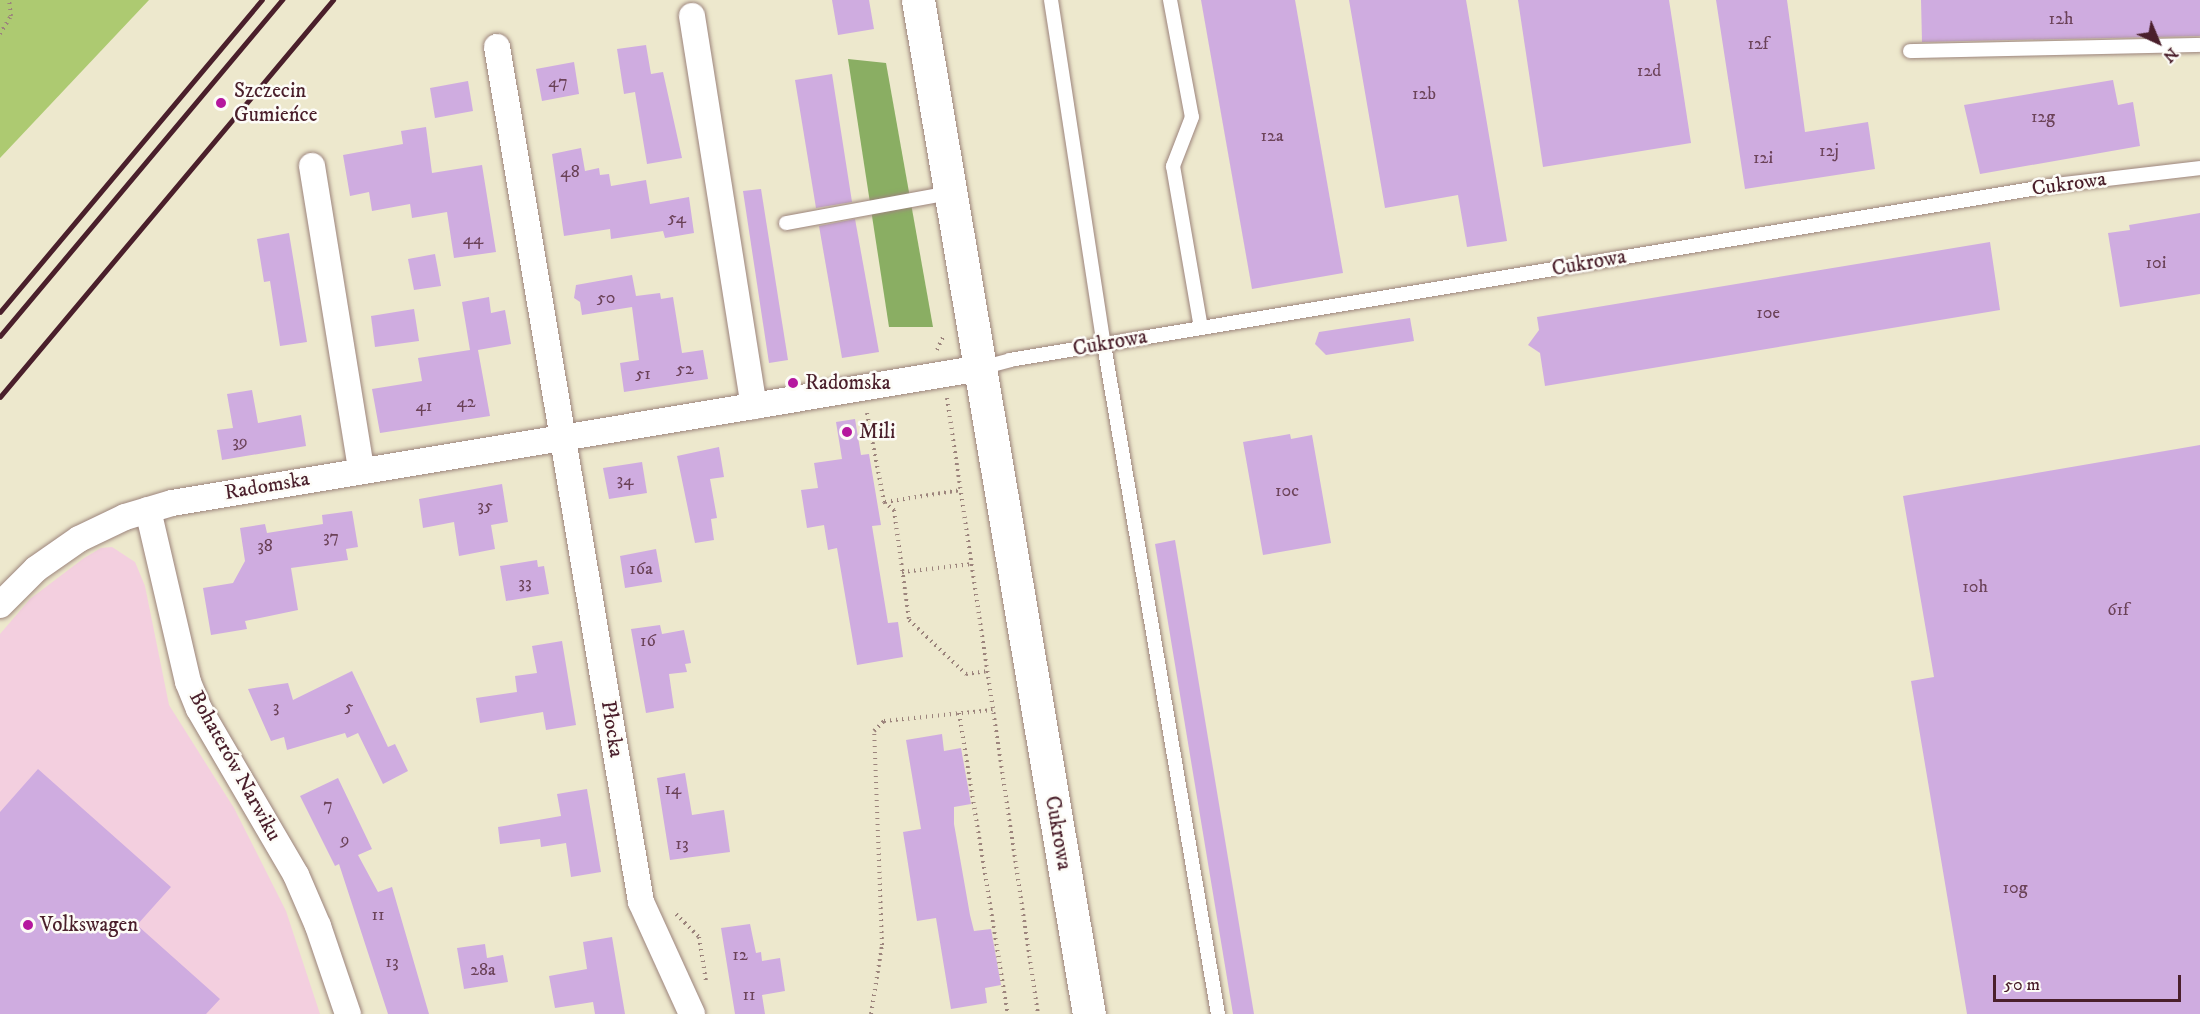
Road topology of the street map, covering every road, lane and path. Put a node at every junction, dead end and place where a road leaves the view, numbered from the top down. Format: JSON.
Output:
{"nodes":[{"id":1,"x":9,"y":0,"type":"edge"},
{"id":2,"x":918,"y":0,"type":"edge"},
{"id":3,"x":1051,"y":0,"type":"edge"},
{"id":4,"x":1170,"y":0,"type":"edge"},
{"id":5,"x":692,"y":16,"type":"dead end"},
{"id":6,"x":0,"y":34,"type":"edge"},
{"id":7,"x":2200,"y":45,"type":"edge"},
{"id":8,"x":497,"y":47,"type":"dead end"},
{"id":9,"x":1911,"y":51,"type":"dead end"},
{"id":10,"x":312,"y":166,"type":"dead end"},
{"id":11,"x":2200,"y":168,"type":"edge"},
{"id":12,"x":950,"y":193,"type":"junction"},
{"id":13,"x":786,"y":223,"type":"dead end"},
{"id":14,"x":1201,"y":328,"type":"junction"},
{"id":15,"x":1104,"y":345,"type":"junction"},
{"id":16,"x":981,"y":368,"type":"junction"},
{"id":17,"x":947,"y":397,"type":"dead end"},
{"id":18,"x":866,"y":403,"type":"dead end"},
{"id":19,"x":754,"y":406,"type":"junction"},
{"id":20,"x":563,"y":436,"type":"junction"},
{"id":21,"x":361,"y":469,"type":"junction"},
{"id":22,"x":962,"y":490,"type":"junction"},
{"id":23,"x":884,"y":502,"type":"junction"},
{"id":24,"x":148,"y":510,"type":"junction"},
{"id":25,"x":973,"y":564,"type":"junction"},
{"id":26,"x":902,"y":572,"type":"junction"},
{"id":27,"x":0,"y":604,"type":"edge"},
{"id":28,"x":988,"y":671,"type":"junction"},
{"id":29,"x":992,"y":710,"type":"junction"},
{"id":30,"x":959,"y":713,"type":"junction"},
{"id":31,"x":348,"y":1014,"type":"edge"},
{"id":32,"x":692,"y":1014,"type":"edge"},
{"id":33,"x":871,"y":1014,"type":"edge"},
{"id":34,"x":1008,"y":1014,"type":"edge"},
{"id":35,"x":1038,"y":1014,"type":"edge"},
{"id":36,"x":1089,"y":1014,"type":"edge"},
{"id":37,"x":1218,"y":1014,"type":"edge"}],
"edges":[{"from":1,"to":6,"type":"path"},
{"from":2,"to":12,"type":"street","name":"Cukrowa"},
{"from":3,"to":15,"type":"lane"},
{"from":4,"to":14,"type":"lane"},
{"from":5,"to":19,"type":"street"},
{"from":7,"to":9,"type":"lane"},
{"from":8,"to":20,"type":"street"},
{"from":10,"to":21,"type":"street"},
{"from":11,"to":14,"type":"lane","name":"Cukrowa"},
{"from":12,"to":13,"type":"lane"},
{"from":12,"to":16,"type":"street","name":"Cukrowa"},
{"from":14,"to":15,"type":"lane","name":"Cukrowa"},
{"from":15,"to":16,"type":"lane","name":"Cukrowa"},
{"from":15,"to":37,"type":"lane"},
{"from":16,"to":19,"type":"street","name":"Radomska"},
{"from":16,"to":36,"type":"street","name":"Cukrowa"},
{"from":17,"to":22,"type":"path"},
{"from":18,"to":23,"type":"path"},
{"from":19,"to":20,"type":"street","name":"Radomska"},
{"from":20,"to":21,"type":"street","name":"Radomska"},
{"from":20,"to":32,"type":"street","name":"Płocka"},
{"from":21,"to":24,"type":"street","name":"Radomska"},
{"from":22,"to":23,"type":"path"},
{"from":22,"to":25,"type":"path"},
{"from":23,"to":26,"type":"path"},
{"from":24,"to":27,"type":"street","name":"Radomska"},
{"from":24,"to":31,"type":"street","name":"Bohaterów Narwiku"},
{"from":25,"to":26,"type":"path"},
{"from":25,"to":28,"type":"path"},
{"from":26,"to":28,"type":"path"},
{"from":28,"to":29,"type":"path"},
{"from":29,"to":30,"type":"path"},
{"from":29,"to":35,"type":"path"},
{"from":30,"to":33,"type":"path"},
{"from":30,"to":34,"type":"path"}]}
